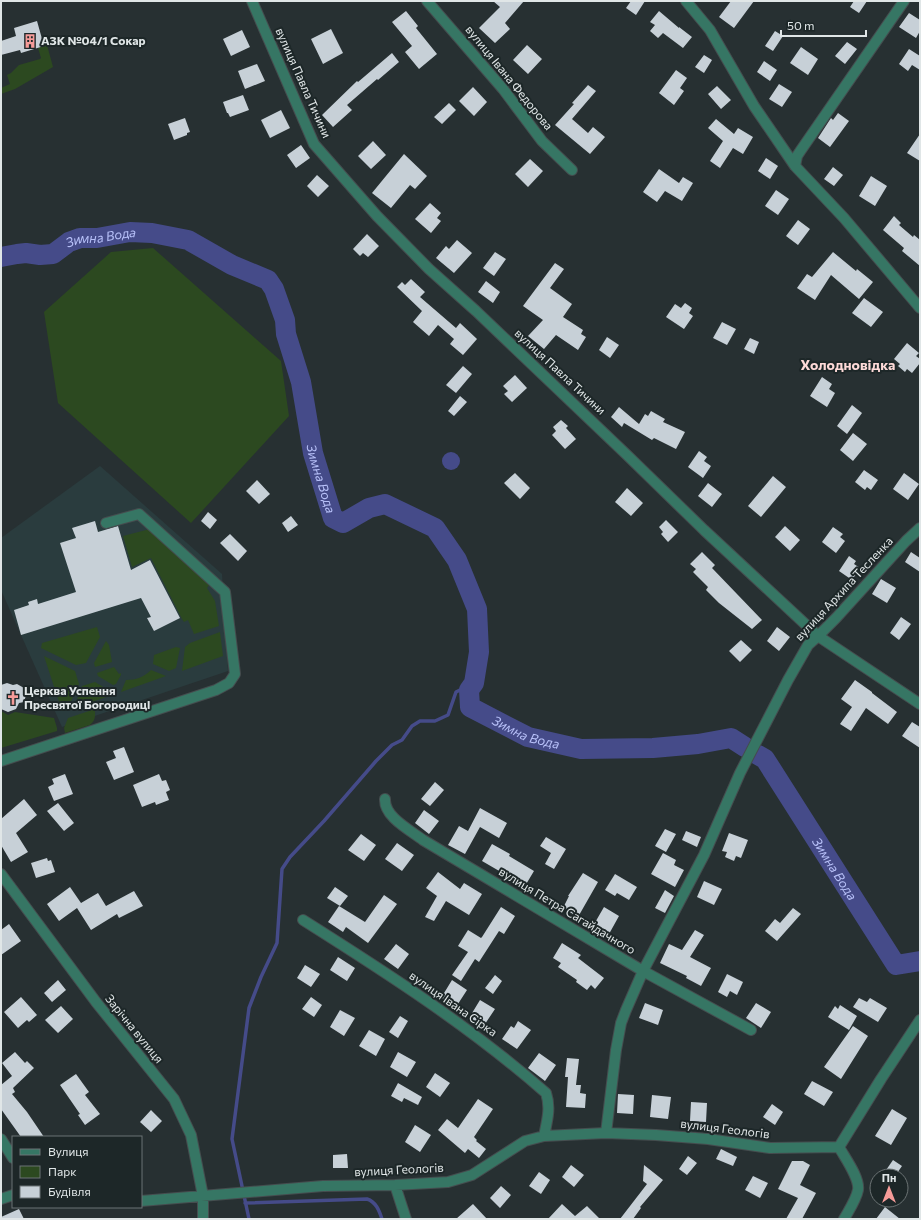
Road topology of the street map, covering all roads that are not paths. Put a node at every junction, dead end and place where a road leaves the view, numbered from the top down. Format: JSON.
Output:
{"nodes":[{"id":1,"x":252,"y":1,"type":"edge"},
{"id":2,"x":428,"y":1,"type":"edge"},
{"id":3,"x":686,"y":1,"type":"edge"},
{"id":4,"x":904,"y":1,"type":"edge"},
{"id":5,"x":795,"y":166,"type":"junction"},
{"id":6,"x":572,"y":170,"type":"dead end"},
{"id":7,"x":920,"y":308,"type":"edge"},
{"id":8,"x":106,"y":523,"type":"dead end"},
{"id":9,"x":920,"y":528,"type":"edge"},
{"id":10,"x":818,"y":636,"type":"junction"},
{"id":11,"x":920,"y":704,"type":"edge"},
{"id":12,"x":1,"y":761,"type":"edge"},
{"id":13,"x":385,"y":799,"type":"dead end"},
{"id":14,"x":1,"y":874,"type":"edge"},
{"id":15,"x":303,"y":920,"type":"dead end"},
{"id":16,"x":643,"y":971,"type":"junction"},
{"id":17,"x":920,"y":1020,"type":"edge"},
{"id":18,"x":751,"y":1030,"type":"dead end"},
{"id":19,"x":606,"y":1133,"type":"junction"},
{"id":20,"x":544,"y":1136,"type":"junction"},
{"id":21,"x":1,"y":1139,"type":"edge"},
{"id":22,"x":839,"y":1147,"type":"junction"},
{"id":23,"x":12,"y":1156,"type":"edge"},
{"id":24,"x":395,"y":1185,"type":"junction"},
{"id":25,"x":12,"y":1195,"type":"edge"},
{"id":26,"x":203,"y":1196,"type":"junction"},
{"id":27,"x":1,"y":1199,"type":"edge"},
{"id":28,"x":142,"y":1201,"type":"edge"},
{"id":29,"x":203,"y":1219,"type":"edge"},
{"id":30,"x":406,"y":1219,"type":"edge"},
{"id":31,"x":844,"y":1219,"type":"edge"}],
"edges":[{"from":1,"to":10,"type":"street","name":"вулиця Павла Тичини"},
{"from":2,"to":6,"type":"street","name":"вулиця Івана Федорова"},
{"from":3,"to":5,"type":"street"},
{"from":4,"to":5,"type":"street"},
{"from":5,"to":7,"type":"street"},
{"from":8,"to":12,"type":"street"},
{"from":9,"to":10,"type":"street","name":"вулиця Архипа Тесленка"},
{"from":10,"to":11,"type":"street","name":"вулиця Павла Тичини"},
{"from":10,"to":16,"type":"street","name":"вулиця Архипа Тесленка"},
{"from":13,"to":16,"type":"street","name":"вулиця Петра Сагайдачного"},
{"from":14,"to":26,"type":"street","name":"Зарічна вулиця"},
{"from":15,"to":20,"type":"street","name":"вулиця Івана Сірка"},
{"from":16,"to":18,"type":"street","name":"вулиця Петра Сагайдачного"},
{"from":16,"to":19,"type":"street","name":"вулиця Архипа Тесленка"},
{"from":17,"to":22,"type":"street"},
{"from":19,"to":20,"type":"street","name":"вулиця Геологів"},
{"from":19,"to":22,"type":"street","name":"вулиця Геологів"},
{"from":20,"to":24,"type":"street","name":"вулиця Геологів"},
{"from":21,"to":23,"type":"street"},
{"from":22,"to":31,"type":"street"},
{"from":24,"to":26,"type":"street","name":"вулиця Геологів"},
{"from":24,"to":30,"type":"street"},
{"from":25,"to":27,"type":"street"},
{"from":26,"to":28,"type":"street","name":"вулиця Геологів"},
{"from":26,"to":29,"type":"street","name":"Зарічна вулиця"}]}
